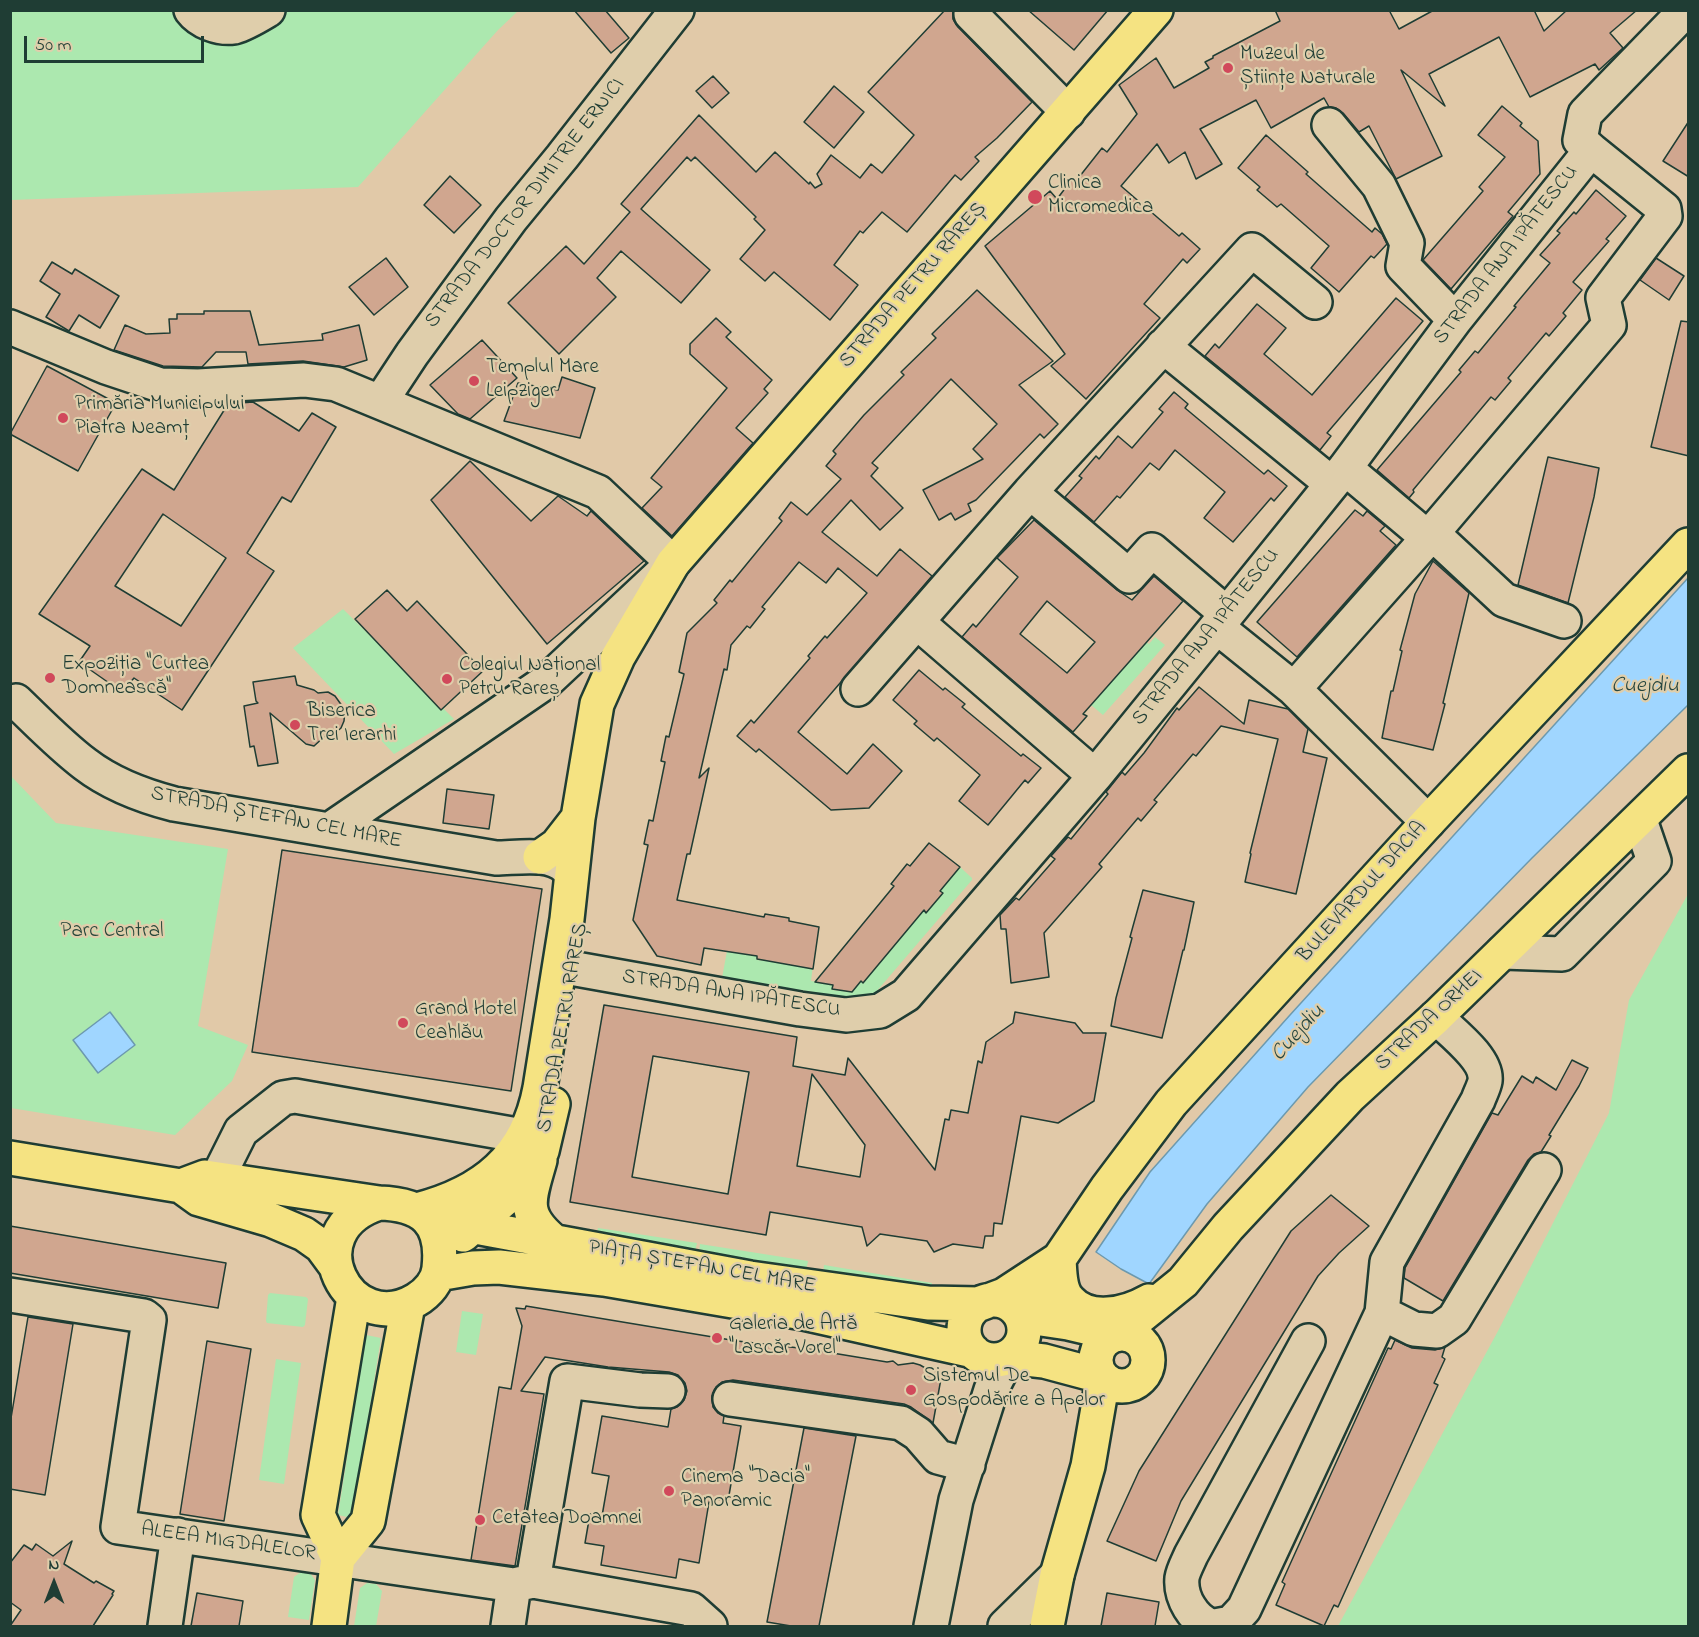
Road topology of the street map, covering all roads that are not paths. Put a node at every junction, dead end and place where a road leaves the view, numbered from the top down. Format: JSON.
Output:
{"nodes":[{"id":1,"x":191,"y":10,"type":"edge"},
{"id":2,"x":268,"y":10,"type":"edge"},
{"id":3,"x":676,"y":10,"type":"edge"},
{"id":4,"x":1156,"y":10,"type":"edge"},
{"id":5,"x":1685,"y":11,"type":"edge"},
{"id":6,"x":971,"y":14,"type":"dead end"},
{"id":7,"x":1068,"y":112,"type":"junction"},
{"id":8,"x":1329,"y":125,"type":"dead end"},
{"id":9,"x":1591,"y":150,"type":"junction"},
{"id":10,"x":1315,"y":302,"type":"dead end"},
{"id":11,"x":1455,"y":320,"type":"junction"},
{"id":12,"x":10,"y":327,"type":"edge"},
{"id":13,"x":1163,"y":346,"type":"junction"},
{"id":14,"x":381,"y":401,"type":"junction"},
{"id":15,"x":1338,"y":476,"type":"junction"},
{"id":16,"x":1029,"y":492,"type":"junction"},
{"id":17,"x":1430,"y":535,"type":"junction"},
{"id":18,"x":1689,"y":545,"type":"edge"},
{"id":19,"x":673,"y":563,"type":"junction"},
{"id":20,"x":1222,"y":621,"type":"junction"},
{"id":21,"x":1564,"y":621,"type":"dead end"},
{"id":22,"x":917,"y":622,"type":"junction"},
{"id":23,"x":858,"y":689,"type":"dead end"},
{"id":24,"x":1294,"y":689,"type":"junction"},
{"id":25,"x":16,"y":701,"type":"dead end"},
{"id":26,"x":1689,"y":771,"type":"edge"},
{"id":27,"x":1095,"y":776,"type":"junction"},
{"id":28,"x":578,"y":818,"type":"junction"},
{"id":29,"x":1428,"y":822,"type":"junction"},
{"id":30,"x":329,"y":830,"type":"junction"},
{"id":31,"x":540,"y":857,"type":"junction"},
{"id":32,"x":496,"y":858,"type":"junction"},
{"id":33,"x":573,"y":873,"type":"junction"},
{"id":34,"x":568,"y":909,"type":"junction"},
{"id":35,"x":576,"y":969,"type":"junction"},
{"id":36,"x":1436,"y":1017,"type":"junction"},
{"id":37,"x":532,"y":1143,"type":"junction"},
{"id":38,"x":10,"y":1158,"type":"edge"},
{"id":39,"x":1544,"y":1170,"type":"dead end"},
{"id":40,"x":217,"y":1179,"type":"junction"},
{"id":41,"x":181,"y":1186,"type":"junction"},
{"id":42,"x":379,"y":1203,"type":"junction"},
{"id":43,"x":422,"y":1214,"type":"junction"},
{"id":44,"x":475,"y":1227,"type":"junction"},
{"id":45,"x":556,"y":1243,"type":"junction"},
{"id":46,"x":1059,"y":1259,"type":"junction"},
{"id":47,"x":440,"y":1261,"type":"junction"},
{"id":48,"x":335,"y":1265,"type":"junction"},
{"id":49,"x":1183,"y":1282,"type":"junction"},
{"id":50,"x":10,"y":1294,"type":"edge"},
{"id":51,"x":354,"y":1297,"type":"junction"},
{"id":52,"x":980,"y":1304,"type":"junction"},
{"id":53,"x":408,"y":1305,"type":"junction"},
{"id":54,"x":1382,"y":1313,"type":"junction"},
{"id":55,"x":1021,"y":1316,"type":"junction"},
{"id":56,"x":1118,"y":1334,"type":"junction"},
{"id":57,"x":1308,"y":1341,"type":"dead end"},
{"id":58,"x":973,"y":1352,"type":"junction"},
{"id":59,"x":1147,"y":1353,"type":"junction"},
{"id":60,"x":1008,"y":1357,"type":"junction"},
{"id":61,"x":1111,"y":1380,"type":"junction"},
{"id":62,"x":991,"y":1390,"type":"junction"},
{"id":63,"x":668,"y":1391,"type":"dead end"},
{"id":64,"x":730,"y":1399,"type":"dead end"},
{"id":65,"x":968,"y":1465,"type":"junction"},
{"id":66,"x":177,"y":1535,"type":"junction"},
{"id":67,"x":346,"y":1549,"type":"junction"},
{"id":68,"x":1057,"y":1575,"type":"junction"},
{"id":69,"x":524,"y":1583,"type":"junction"},
{"id":70,"x":165,"y":1626,"type":"edge"},
{"id":71,"x":328,"y":1626,"type":"edge"},
{"id":72,"x":508,"y":1626,"type":"edge"},
{"id":73,"x":710,"y":1626,"type":"edge"},
{"id":74,"x":931,"y":1626,"type":"edge"},
{"id":75,"x":1005,"y":1626,"type":"edge"},
{"id":76,"x":1047,"y":1626,"type":"edge"},
{"id":77,"x":1213,"y":1626,"type":"edge"}],
"edges":[{"from":1,"to":2,"type":"street"},
{"from":3,"to":14,"type":"street","name":"STRADA DOCTOR DIMITRIE ERNICI"},
{"from":4,"to":7,"type":"main road","name":"STRADA PETRU RAREȘ"},
{"from":5,"to":9,"type":"street","name":"STRADA ANA IPĂTESCU"},
{"from":6,"to":7,"type":"street"},
{"from":7,"to":19,"type":"main road","name":"STRADA PETRU RAREȘ"},
{"from":8,"to":11,"type":"street"},
{"from":9,"to":11,"type":"street","name":"STRADA ANA IPĂTESCU"},
{"from":9,"to":17,"type":"street"},
{"from":10,"to":13,"type":"street"},
{"from":11,"to":15,"type":"street","name":"STRADA ANA IPĂTESCU"},
{"from":12,"to":14,"type":"street"},
{"from":13,"to":15,"type":"street"},
{"from":13,"to":16,"type":"street"},
{"from":14,"to":19,"type":"street"},
{"from":15,"to":17,"type":"street"},
{"from":15,"to":20,"type":"street","name":"STRADA ANA IPĂTESCU"},
{"from":16,"to":20,"type":"street"},
{"from":16,"to":22,"type":"street"},
{"from":17,"to":21,"type":"street"},
{"from":17,"to":24,"type":"street"},
{"from":18,"to":29,"type":"main road","name":"BULEVARDUL DACIA"},
{"from":19,"to":28,"type":"main road","name":"STRADA PETRU RAREȘ"},
{"from":19,"to":30,"type":"street","name":"STRADA PETRU RAREȘ"},
{"from":20,"to":24,"type":"street"},
{"from":20,"to":27,"type":"street","name":"STRADA ANA IPĂTESCU"},
{"from":22,"to":23,"type":"street"},
{"from":22,"to":27,"type":"street"},
{"from":24,"to":29,"type":"street"},
{"from":25,"to":30,"type":"street","name":"STRADA ȘTEFAN CEL MARE"},
{"from":26,"to":36,"type":"main road","name":"STRADA ORHEI"},
{"from":27,"to":35,"type":"street","name":"STRADA ANA IPĂTESCU"},
{"from":28,"to":31,"type":"main road"},
{"from":28,"to":33,"type":"main road","name":"STRADA PETRU RAREȘ"},
{"from":29,"to":46,"type":"main road","name":"BULEVARDUL DACIA"},
{"from":30,"to":32,"type":"street","name":"STRADA ȘTEFAN CEL MARE"},
{"from":31,"to":32,"type":"street","name":"STRADA ȘTEFAN CEL MARE"},
{"from":31,"to":33,"type":"street","name":"STRADA ȘTEFAN CEL MARE"},
{"from":32,"to":34,"type":"street","name":"STRADA ȘTEFAN CEL MARE"},
{"from":33,"to":34,"type":"main road","name":"STRADA PETRU RAREȘ"},
{"from":33,"to":35,"type":"main road","name":"STRADA PETRU RAREȘ"},
{"from":34,"to":37,"type":"main road","name":"STRADA PETRU RAREȘ"},
{"from":35,"to":37,"type":"main road","name":"STRADA PETRU RAREȘ"},
{"from":36,"to":49,"type":"main road","name":"STRADA ORHEI"},
{"from":36,"to":54,"type":"street"},
{"from":37,"to":40,"type":"street"},
{"from":37,"to":43,"type":"main road","name":"STRADA PETRU RAREȘ"},
{"from":37,"to":44,"type":"main road","name":"STRADA PETRU RAREȘ"},
{"from":37,"to":45,"type":"main road"},
{"from":38,"to":41,"type":"main road"},
{"from":39,"to":54,"type":"street"},
{"from":40,"to":41,"type":"main road"},
{"from":40,"to":42,"type":"main road"},
{"from":41,"to":48,"type":"main road"},
{"from":42,"to":43,"type":"main road"},
{"from":42,"to":48,"type":"main road"},
{"from":43,"to":44,"type":"main road","name":"PIAȚA ȘTEFAN CEL MARE"},
{"from":43,"to":47,"type":"main road"},
{"from":44,"to":45,"type":"main road","name":"PIAȚA ȘTEFAN CEL MARE"},
{"from":44,"to":47,"type":"main road","name":"STRADA PETRU RAREȘ"},
{"from":45,"to":52,"type":"main road","name":"PIAȚA ȘTEFAN CEL MARE"},
{"from":46,"to":49,"type":"main road"},
{"from":46,"to":52,"type":"main road","name":"BULEVARDUL DACIA"},
{"from":46,"to":55,"type":"main road","name":"BULEVARDUL DACIA"},
{"from":47,"to":53,"type":"main road"},
{"from":47,"to":58,"type":"main road","name":"PIAȚA ȘTEFAN CEL MARE"},
{"from":48,"to":51,"type":"main road"},
{"from":49,"to":56,"type":"main road","name":"STRADA ORHEI"},
{"from":49,"to":59,"type":"main road","name":"STRADA ORHEI"},
{"from":50,"to":66,"type":"street","name":"ALEEA MIGDALELOR"},
{"from":51,"to":53,"type":"main road"},
{"from":51,"to":67,"type":"main road"},
{"from":52,"to":55,"type":"main road"},
{"from":52,"to":58,"type":"main road"},
{"from":53,"to":67,"type":"main road"},
{"from":54,"to":77,"type":"street"},
{"from":55,"to":56,"type":"main road"},
{"from":55,"to":60,"type":"main road"},
{"from":56,"to":59,"type":"main road"},
{"from":56,"to":61,"type":"main road"},
{"from":57,"to":77,"type":"street"},
{"from":58,"to":60,"type":"main road"},
{"from":58,"to":62,"type":"street"},
{"from":59,"to":61,"type":"main road"},
{"from":60,"to":61,"type":"main road"},
{"from":60,"to":62,"type":"street"},
{"from":61,"to":68,"type":"main road"},
{"from":62,"to":65,"type":"street"},
{"from":63,"to":69,"type":"street"},
{"from":64,"to":65,"type":"street"},
{"from":65,"to":74,"type":"street"},
{"from":66,"to":67,"type":"street","name":"ALEEA MIGDALELOR"},
{"from":66,"to":70,"type":"street"},
{"from":67,"to":69,"type":"street","name":"ALEEA MIGDALELOR"},
{"from":67,"to":71,"type":"main road"},
{"from":68,"to":75,"type":"street"},
{"from":68,"to":76,"type":"main road"},
{"from":69,"to":72,"type":"street"},
{"from":69,"to":73,"type":"street","name":"ALEEA MIGDALELOR"}]}
